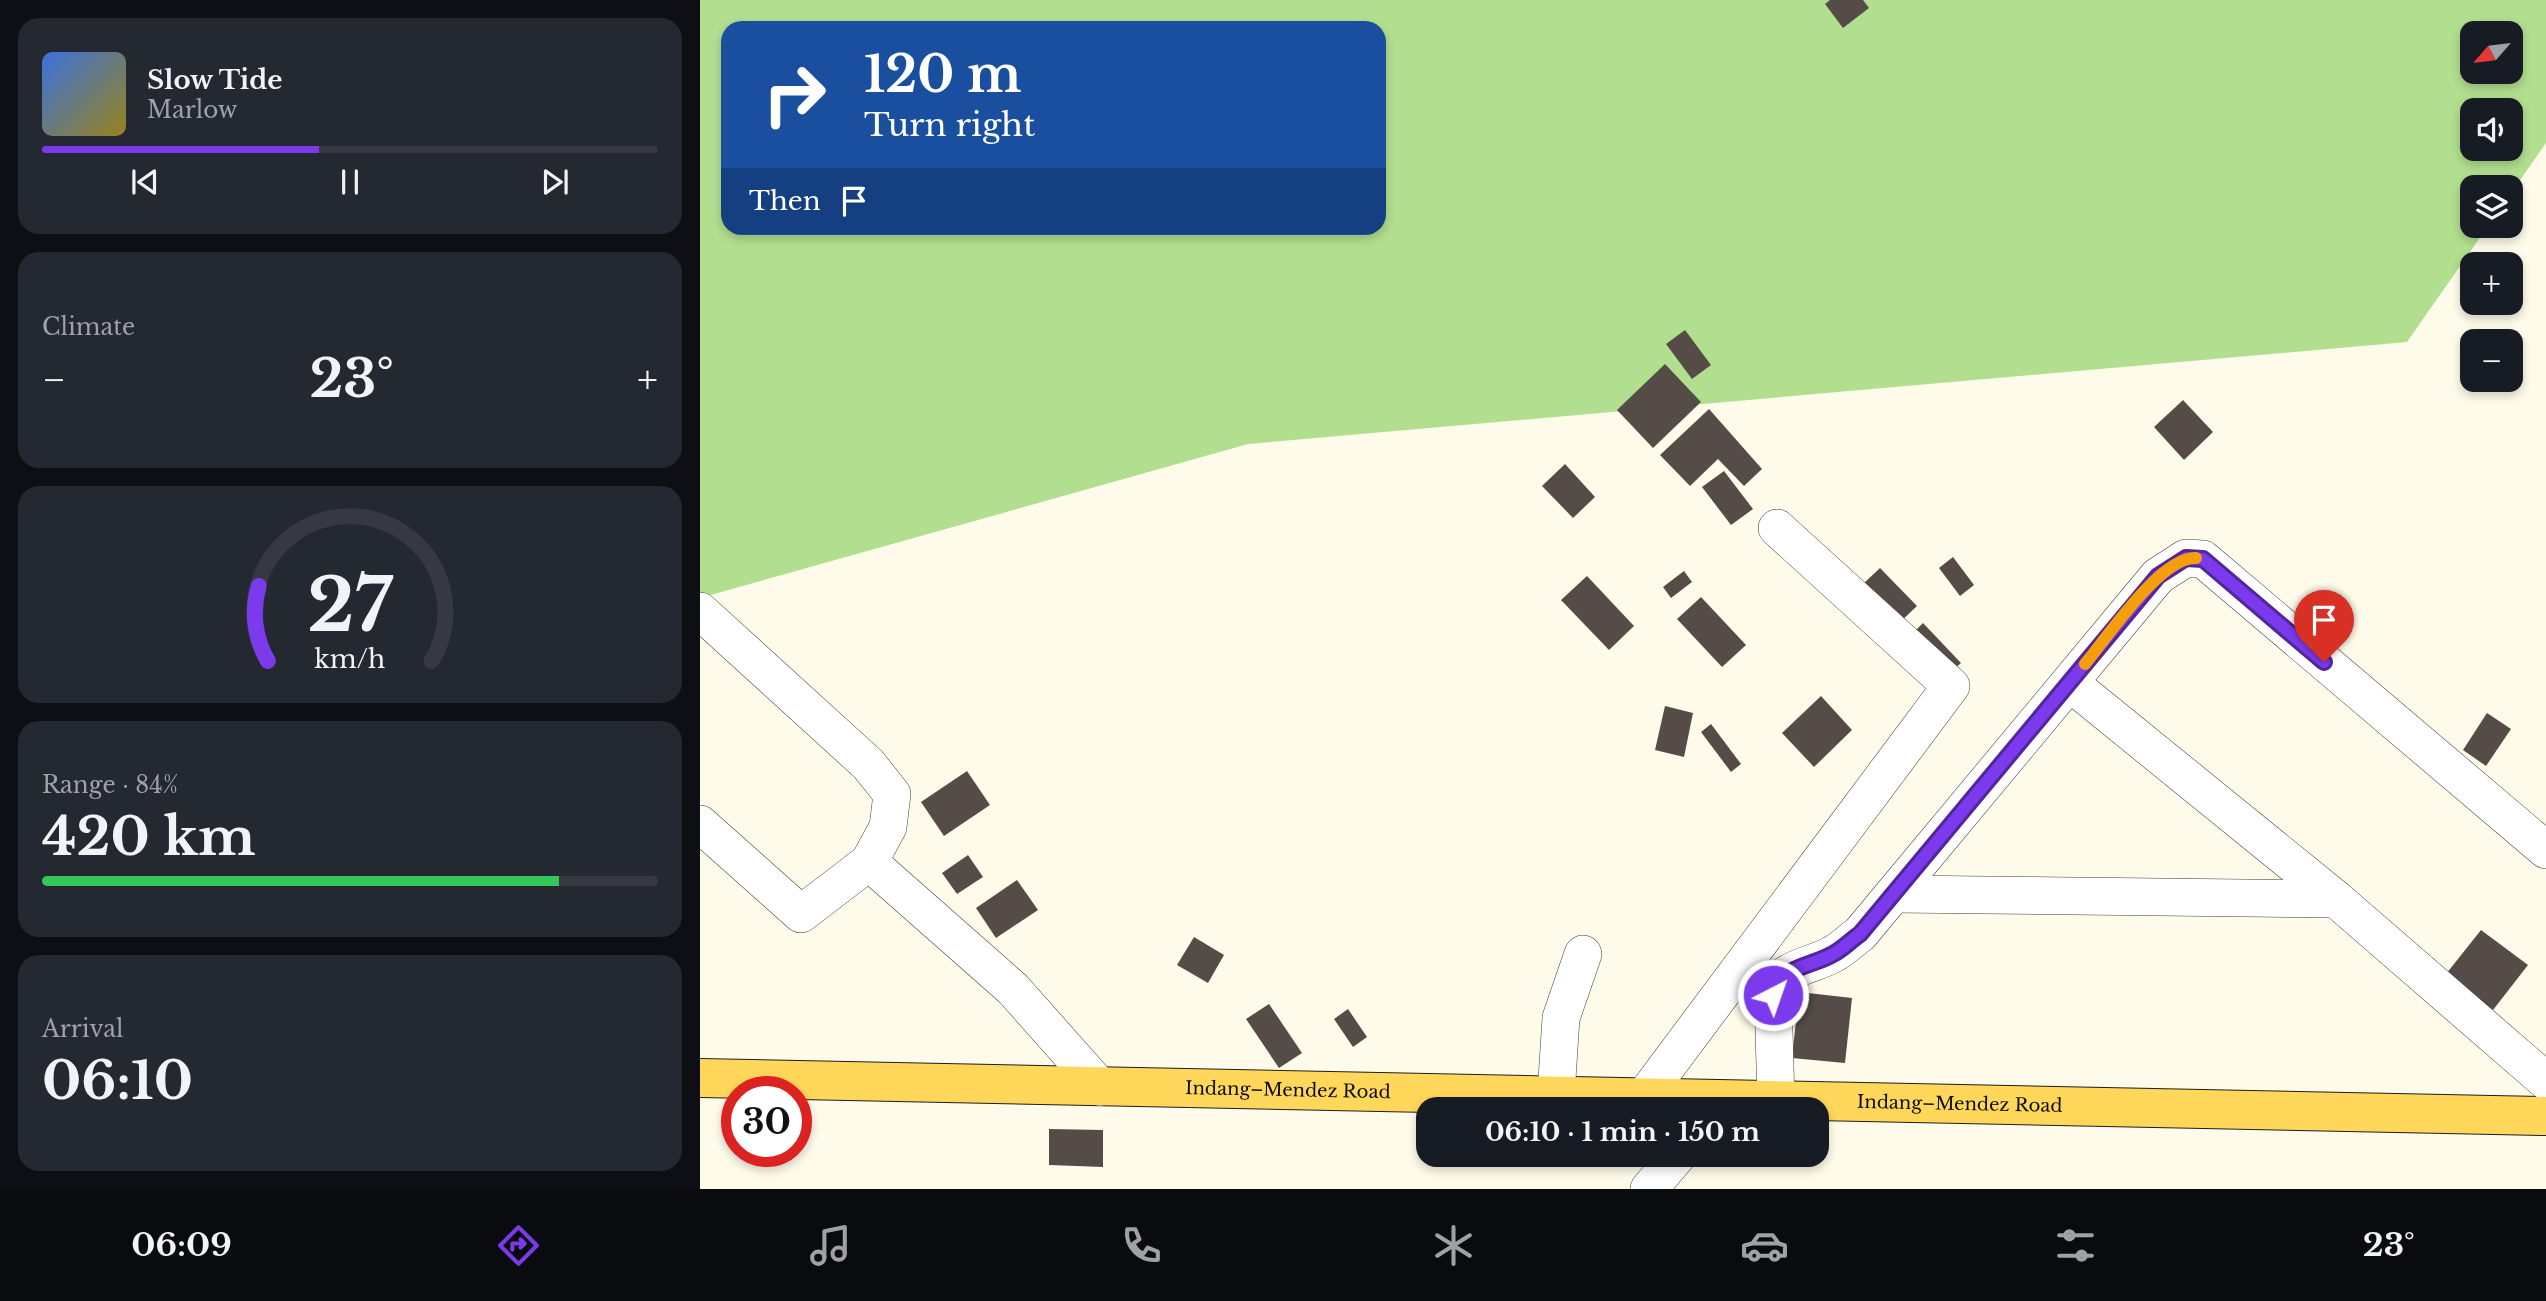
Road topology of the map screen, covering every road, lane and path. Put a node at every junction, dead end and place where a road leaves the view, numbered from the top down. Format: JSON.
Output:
{"nodes":[{"id":1,"x":1777,"y":528,"type":"dead end"},
{"id":2,"x":700,"y":611,"type":"edge"},
{"id":3,"x":2070,"y":683,"type":"junction"},
{"id":4,"x":700,"y":824,"type":"edge"},
{"id":5,"x":2546,"y":850,"type":"edge"},
{"id":6,"x":869,"y":862,"type":"junction"},
{"id":7,"x":1894,"y":894,"type":"junction"},
{"id":8,"x":2336,"y":898,"type":"junction"},
{"id":9,"x":1583,"y":954,"type":"dead end"},
{"id":10,"x":700,"y":1078,"type":"edge"},
{"id":11,"x":1100,"y":1087,"type":"junction"},
{"id":12,"x":1556,"y":1094,"type":"junction"},
{"id":13,"x":1644,"y":1097,"type":"joint"},
{"id":14,"x":1776,"y":1097,"type":"edge"},
{"id":15,"x":1829,"y":1101,"type":"edge"},
{"id":16,"x":2545,"y":1106,"type":"edge"},
{"id":17,"x":1668,"y":1167,"type":"edge"},
{"id":18,"x":1650,"y":1189,"type":"edge"}],
"edges":[{"from":1,"to":13,"type":"street"},
{"from":2,"to":6,"type":"street"},
{"from":3,"to":5,"type":"street"},
{"from":3,"to":7,"type":"street"},
{"from":3,"to":8,"type":"street"},
{"from":4,"to":6,"type":"street"},
{"from":6,"to":11,"type":"street"},
{"from":7,"to":8,"type":"street"},
{"from":7,"to":14,"type":"street"},
{"from":8,"to":16,"type":"street"},
{"from":9,"to":12,"type":"street"},
{"from":10,"to":11,"type":"main road","name":"Indang–Mendez Road"},
{"from":11,"to":12,"type":"main road","name":"Indang–Mendez Road"},
{"from":12,"to":13,"type":"main road","name":"Indang–Mendez Road"},
{"from":15,"to":16,"type":"main road","name":"Indang–Mendez Road"},
{"from":17,"to":18,"type":"street"}]}
